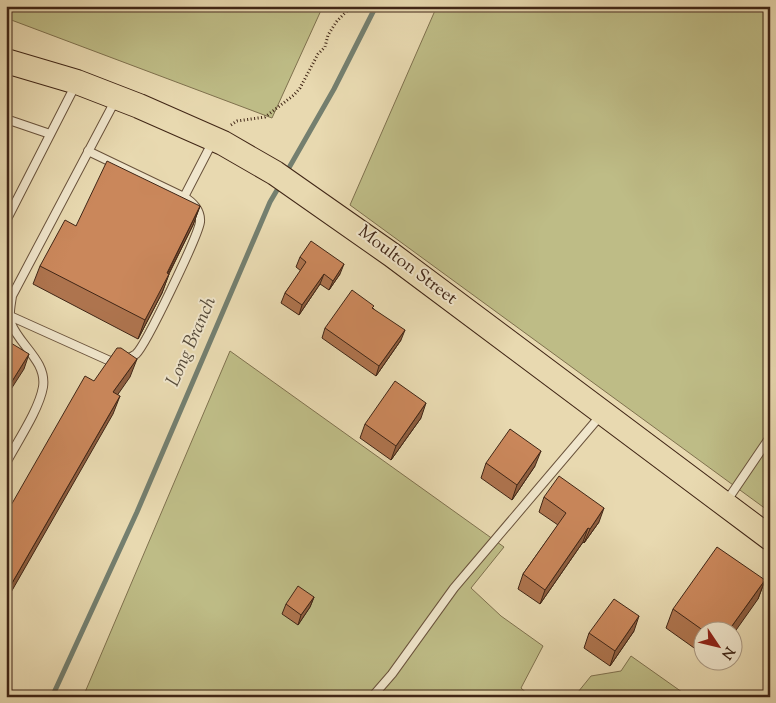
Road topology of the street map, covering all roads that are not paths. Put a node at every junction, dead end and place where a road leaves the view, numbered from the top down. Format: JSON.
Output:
{"nodes":[{"id":1,"x":7,"y":62,"type":"edge"},
{"id":2,"x":77,"y":82,"type":"junction"},
{"id":3,"x":116,"y":97,"type":"junction"},
{"id":4,"x":6,"y":119,"type":"edge"},
{"id":5,"x":50,"y":134,"type":"junction"},
{"id":6,"x":219,"y":142,"type":"junction"},
{"id":7,"x":88,"y":151,"type":"junction"},
{"id":8,"x":184,"y":197,"type":"junction"},
{"id":9,"x":6,"y":221,"type":"edge"},
{"id":10,"x":10,"y":316,"type":"junction"},
{"id":11,"x":603,"y":413,"type":"junction"},
{"id":12,"x":770,"y":437,"type":"edge"},
{"id":13,"x":7,"y":461,"type":"edge"},
{"id":14,"x":724,"y":505,"type":"junction"},
{"id":15,"x":770,"y":538,"type":"edge"},
{"id":16,"x":372,"y":697,"type":"edge"}],
"edges":[{"from":1,"to":2,"type":"main road","name":"Moulton Street"},
{"from":2,"to":3,"type":"main road","name":"Moulton Street"},
{"from":2,"to":5,"type":"lane"},
{"from":3,"to":6,"type":"main road","name":"Moulton Street"},
{"from":3,"to":7,"type":"lane"},
{"from":4,"to":5,"type":"lane"},
{"from":5,"to":9,"type":"lane"},
{"from":6,"to":8,"type":"lane"},
{"from":6,"to":11,"type":"main road","name":"Moulton Street"},
{"from":7,"to":8,"type":"lane"},
{"from":7,"to":10,"type":"lane"},
{"from":8,"to":10,"type":"lane"},
{"from":10,"to":13,"type":"lane"},
{"from":11,"to":14,"type":"main road","name":"Moulton Street"},
{"from":11,"to":16,"type":"lane"},
{"from":12,"to":14,"type":"lane"},
{"from":14,"to":15,"type":"main road","name":"Moulton Street"}]}
